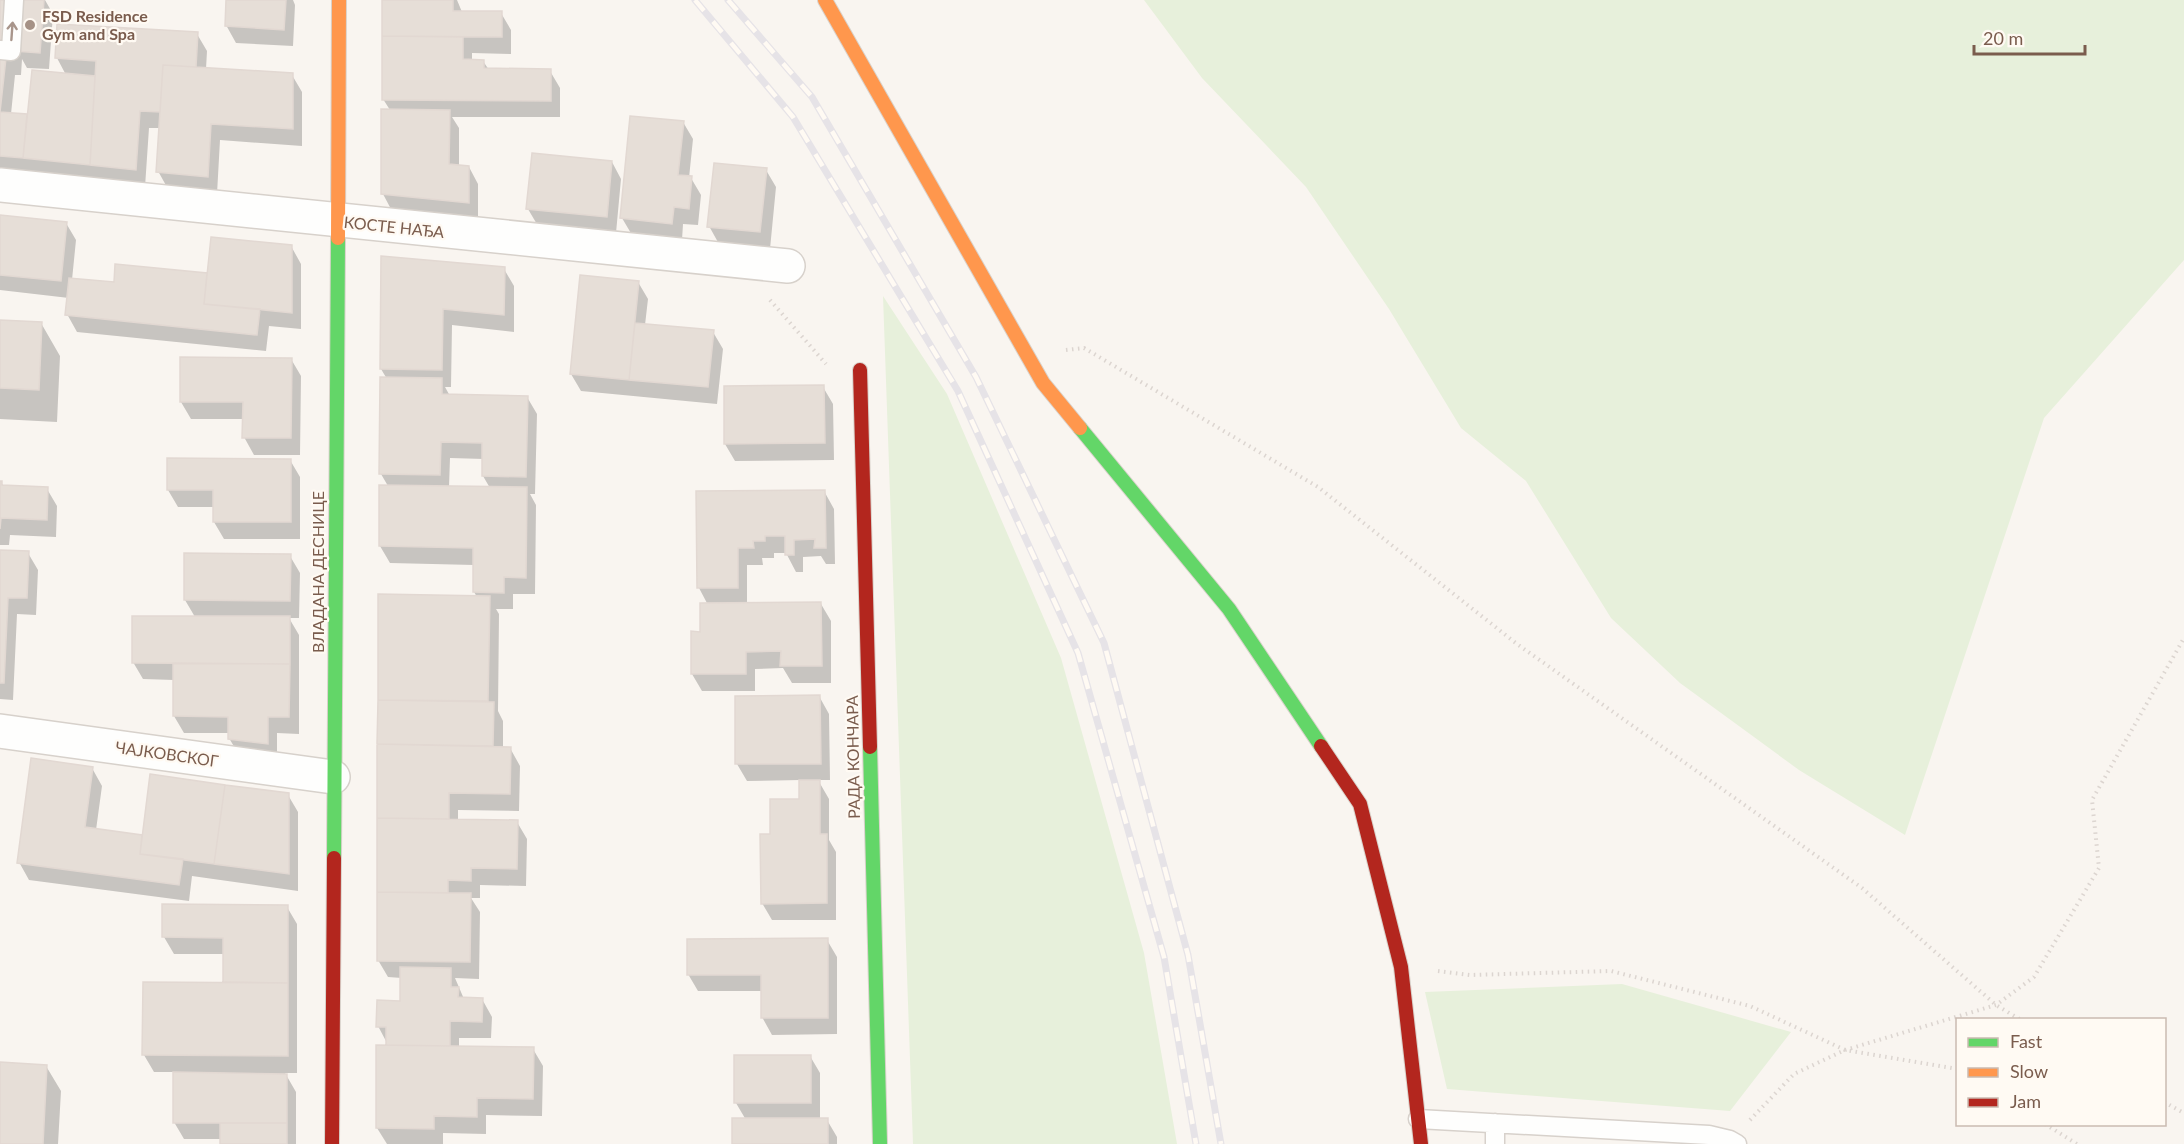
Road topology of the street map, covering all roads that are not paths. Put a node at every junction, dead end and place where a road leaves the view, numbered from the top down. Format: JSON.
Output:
{"nodes":[{"id":1,"x":14,"y":0,"type":"edge"},
{"id":2,"x":339,"y":0,"type":"edge"},
{"id":3,"x":825,"y":0,"type":"edge"},
{"id":4,"x":0,"y":50,"type":"edge"},
{"id":5,"x":0,"y":185,"type":"edge"},
{"id":6,"x":337,"y":221,"type":"junction"},
{"id":7,"x":788,"y":266,"type":"dead end"},
{"id":8,"x":860,"y":370,"type":"dead end"},
{"id":9,"x":0,"y":731,"type":"edge"},
{"id":10,"x":333,"y":777,"type":"junction"},
{"id":11,"x":1418,"y":1119,"type":"junction"},
{"id":12,"x":1495,"y":1123,"type":"junction"},
{"id":13,"x":1649,"y":1138,"type":"edge"},
{"id":14,"x":1734,"y":1142,"type":"edge"},
{"id":15,"x":332,"y":1144,"type":"edge"},
{"id":16,"x":880,"y":1144,"type":"edge"},
{"id":17,"x":1421,"y":1144,"type":"edge"},
{"id":18,"x":1495,"y":1144,"type":"edge"}],
"edges":[{"from":4,"to":1,"type":"lane","one_way":true},
{"from":2,"to":6,"type":"street","name":"ВЛАДАНА ДЕСНИЦЕ"},
{"from":3,"to":11,"type":"street"},
{"from":5,"to":6,"type":"street","name":"КОСТЕ НАЂА"},
{"from":6,"to":7,"type":"street","name":"КОСТЕ НАЂА"},
{"from":6,"to":10,"type":"street","name":"ВЛАДАНА ДЕСНИЦЕ"},
{"from":8,"to":16,"type":"street","name":"РАДА КОНЧАРА"},
{"from":9,"to":10,"type":"street","name":"ЧАЈКОВСКОГ"},
{"from":10,"to":15,"type":"street","name":"ВЛАДАНА ДЕСНИЦЕ"},
{"from":11,"to":12,"type":"lane"},
{"from":11,"to":17,"type":"street"},
{"from":12,"to":13,"type":"lane"},
{"from":12,"to":18,"type":"lane"},
{"from":13,"to":14,"type":"lane"}]}
